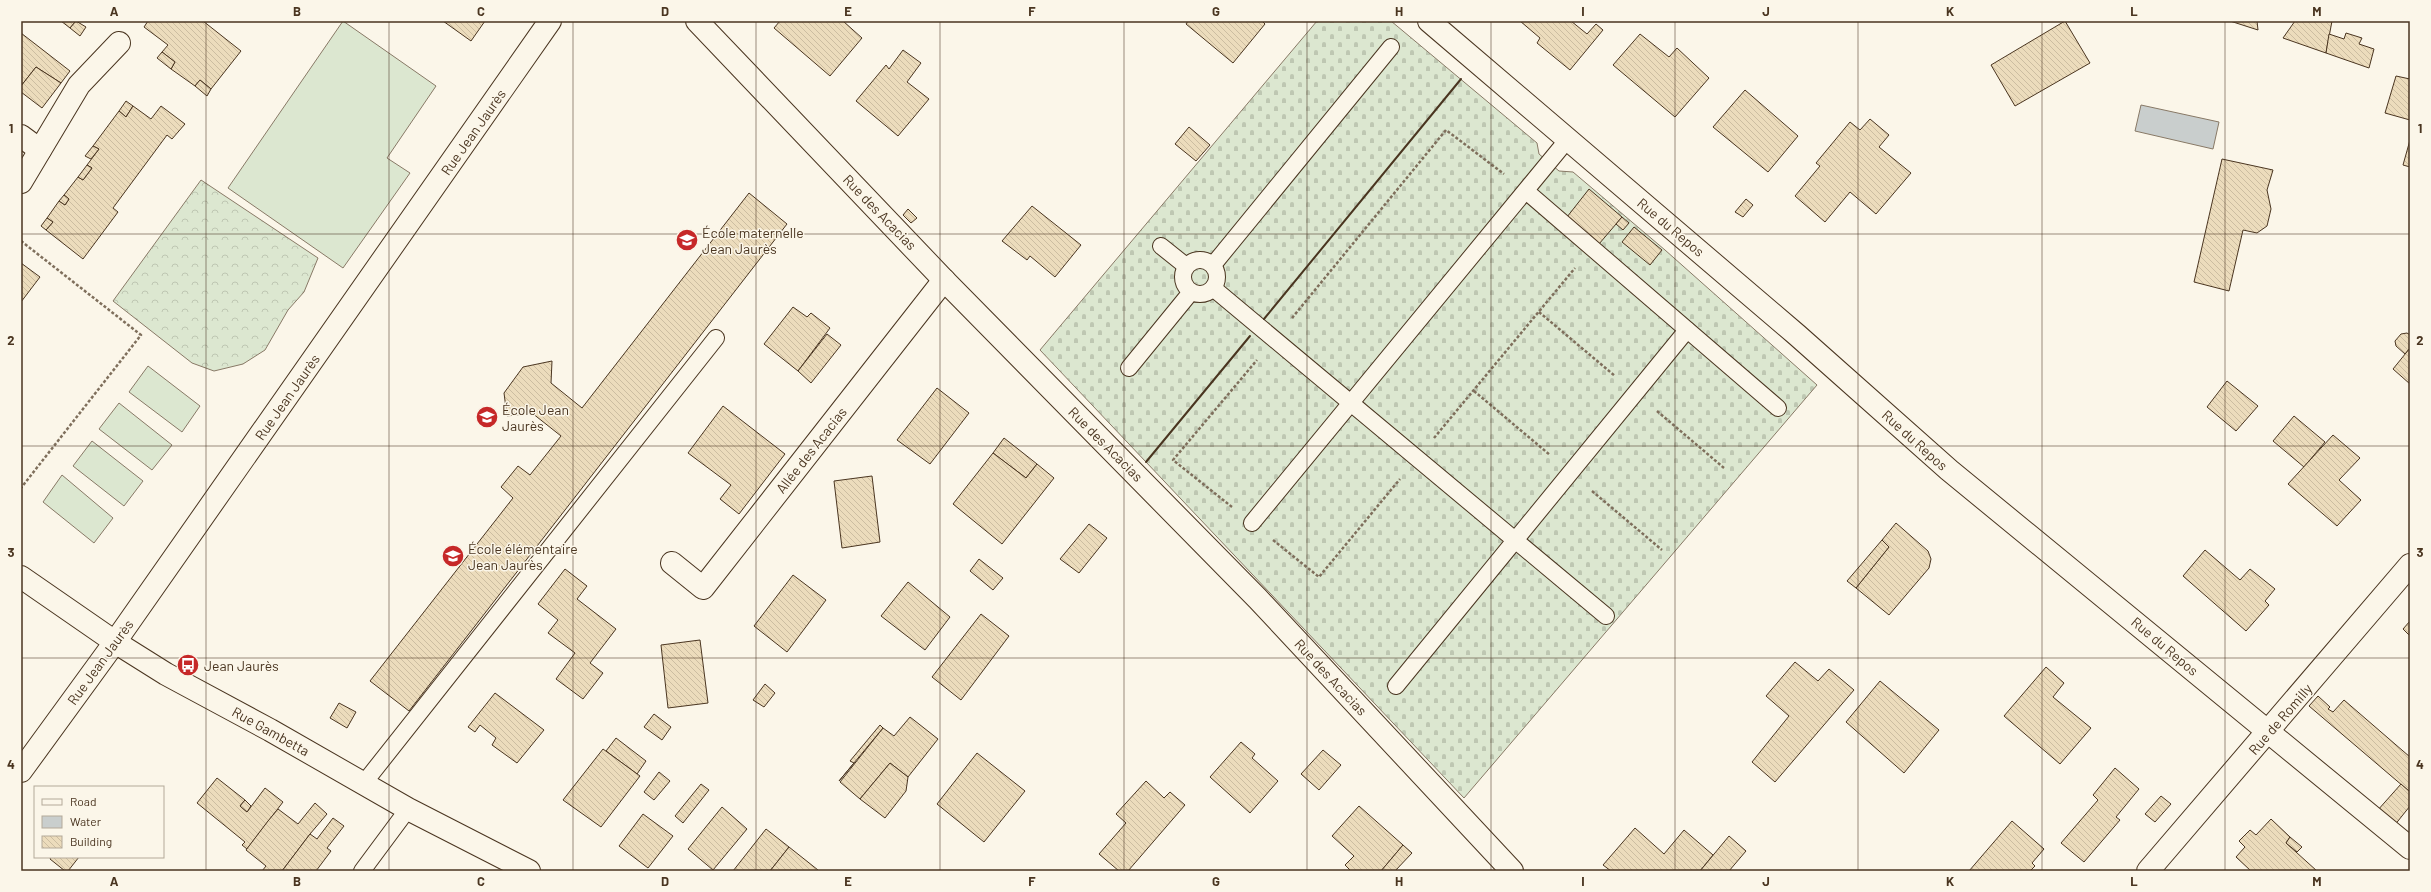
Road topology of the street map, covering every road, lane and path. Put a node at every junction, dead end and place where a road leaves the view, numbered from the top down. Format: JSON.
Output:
{"nodes":[{"id":1,"x":550,"y":21,"type":"edge"},
{"id":2,"x":697,"y":21,"type":"edge"},
{"id":3,"x":1429,"y":21,"type":"edge"},
{"id":4,"x":119,"y":43,"type":"dead end"},
{"id":5,"x":1391,"y":47,"type":"dead end"},
{"id":6,"x":21,"y":136,"type":"edge"},
{"id":7,"x":1568,"y":140,"type":"junction"},
{"id":8,"x":40,"y":150,"type":"junction"},
{"id":9,"x":21,"y":182,"type":"edge"},
{"id":10,"x":1526,"y":191,"type":"junction"},
{"id":11,"x":21,"y":241,"type":"edge"},
{"id":12,"x":1161,"y":246,"type":"dead end"},
{"id":13,"x":1213,"y":265,"type":"junction"},
{"id":14,"x":1186,"y":266,"type":"junction"},
{"id":15,"x":944,"y":280,"type":"junction"},
{"id":16,"x":1213,"y":288,"type":"junction"},
{"id":17,"x":1191,"y":292,"type":"junction"},
{"id":18,"x":1687,"y":330,"type":"junction"},
{"id":19,"x":716,"y":338,"type":"dead end"},
{"id":20,"x":1275,"y":340,"type":"junction"},
{"id":21,"x":1129,"y":368,"type":"dead end"},
{"id":22,"x":1351,"y":403,"type":"junction"},
{"id":23,"x":1778,"y":408,"type":"dead end"},
{"id":24,"x":21,"y":488,"type":"edge"},
{"id":25,"x":1252,"y":523,"type":"joint"},
{"id":26,"x":1515,"y":540,"type":"junction"},
{"id":27,"x":672,"y":563,"type":"dead end"},
{"id":28,"x":2410,"y":565,"type":"edge"},
{"id":29,"x":21,"y":577,"type":"edge"},
{"id":30,"x":1606,"y":616,"type":"dead end"},
{"id":31,"x":115,"y":642,"type":"junction"},
{"id":32,"x":1396,"y":686,"type":"dead end"},
{"id":33,"x":2268,"y":732,"type":"junction"},
{"id":34,"x":21,"y":771,"type":"edge"},
{"id":35,"x":364,"y":783,"type":"junction"},
{"id":36,"x":408,"y":809,"type":"junction"},
{"id":37,"x":2410,"y":848,"type":"edge"},
{"id":38,"x":362,"y":871,"type":"edge"},
{"id":39,"x":529,"y":871,"type":"edge"},
{"id":40,"x":1512,"y":871,"type":"edge"},
{"id":41,"x":2148,"y":871,"type":"edge"}],
"edges":[{"from":1,"to":31,"type":"street","name":"Rue Jean Jaurès"},
{"from":2,"to":15,"type":"street","name":"Rue des Acacias"},
{"from":3,"to":7,"type":"street","name":"Rue du Repos"},
{"from":4,"to":8,"type":"street"},
{"from":5,"to":13,"type":"lane"},
{"from":6,"to":8,"type":"street"},
{"from":7,"to":10,"type":"lane"},
{"from":7,"to":33,"type":"street","name":"Rue du Repos"},
{"from":8,"to":9,"type":"street"},
{"from":10,"to":18,"type":"lane"},
{"from":10,"to":20,"type":"path"},
{"from":10,"to":22,"type":"lane"},
{"from":11,"to":24,"type":"path"},
{"from":12,"to":14,"type":"lane"},
{"from":13,"to":14,"type":"lane"},
{"from":13,"to":16,"type":"lane"},
{"from":14,"to":17,"type":"lane"},
{"from":15,"to":27,"type":"street","name":"Allée des Acacias"},
{"from":15,"to":40,"type":"street","name":"Rue des Acacias"},
{"from":16,"to":17,"type":"lane"},
{"from":16,"to":20,"type":"lane"},
{"from":17,"to":21,"type":"lane"},
{"from":18,"to":23,"type":"lane"},
{"from":18,"to":26,"type":"lane"},
{"from":19,"to":35,"type":"lane"},
{"from":20,"to":22,"type":"lane"},
{"from":20,"to":25,"type":"path"},
{"from":22,"to":25,"type":"lane"},
{"from":22,"to":26,"type":"lane"},
{"from":26,"to":30,"type":"lane"},
{"from":26,"to":32,"type":"lane"},
{"from":28,"to":33,"type":"street","name":"Rue de Romilly"},
{"from":29,"to":31,"type":"street","name":"Rue Gambetta"},
{"from":31,"to":34,"type":"street","name":"Rue Jean Jaurès"},
{"from":31,"to":35,"type":"street","name":"Rue Gambetta"},
{"from":33,"to":37,"type":"street","name":"Rue du Repos"},
{"from":33,"to":41,"type":"street","name":"Rue de Romilly"},
{"from":35,"to":36,"type":"street","name":"Rue Gambetta"},
{"from":36,"to":38,"type":"lane"},
{"from":36,"to":39,"type":"street","name":"Rue Gambetta"}]}
